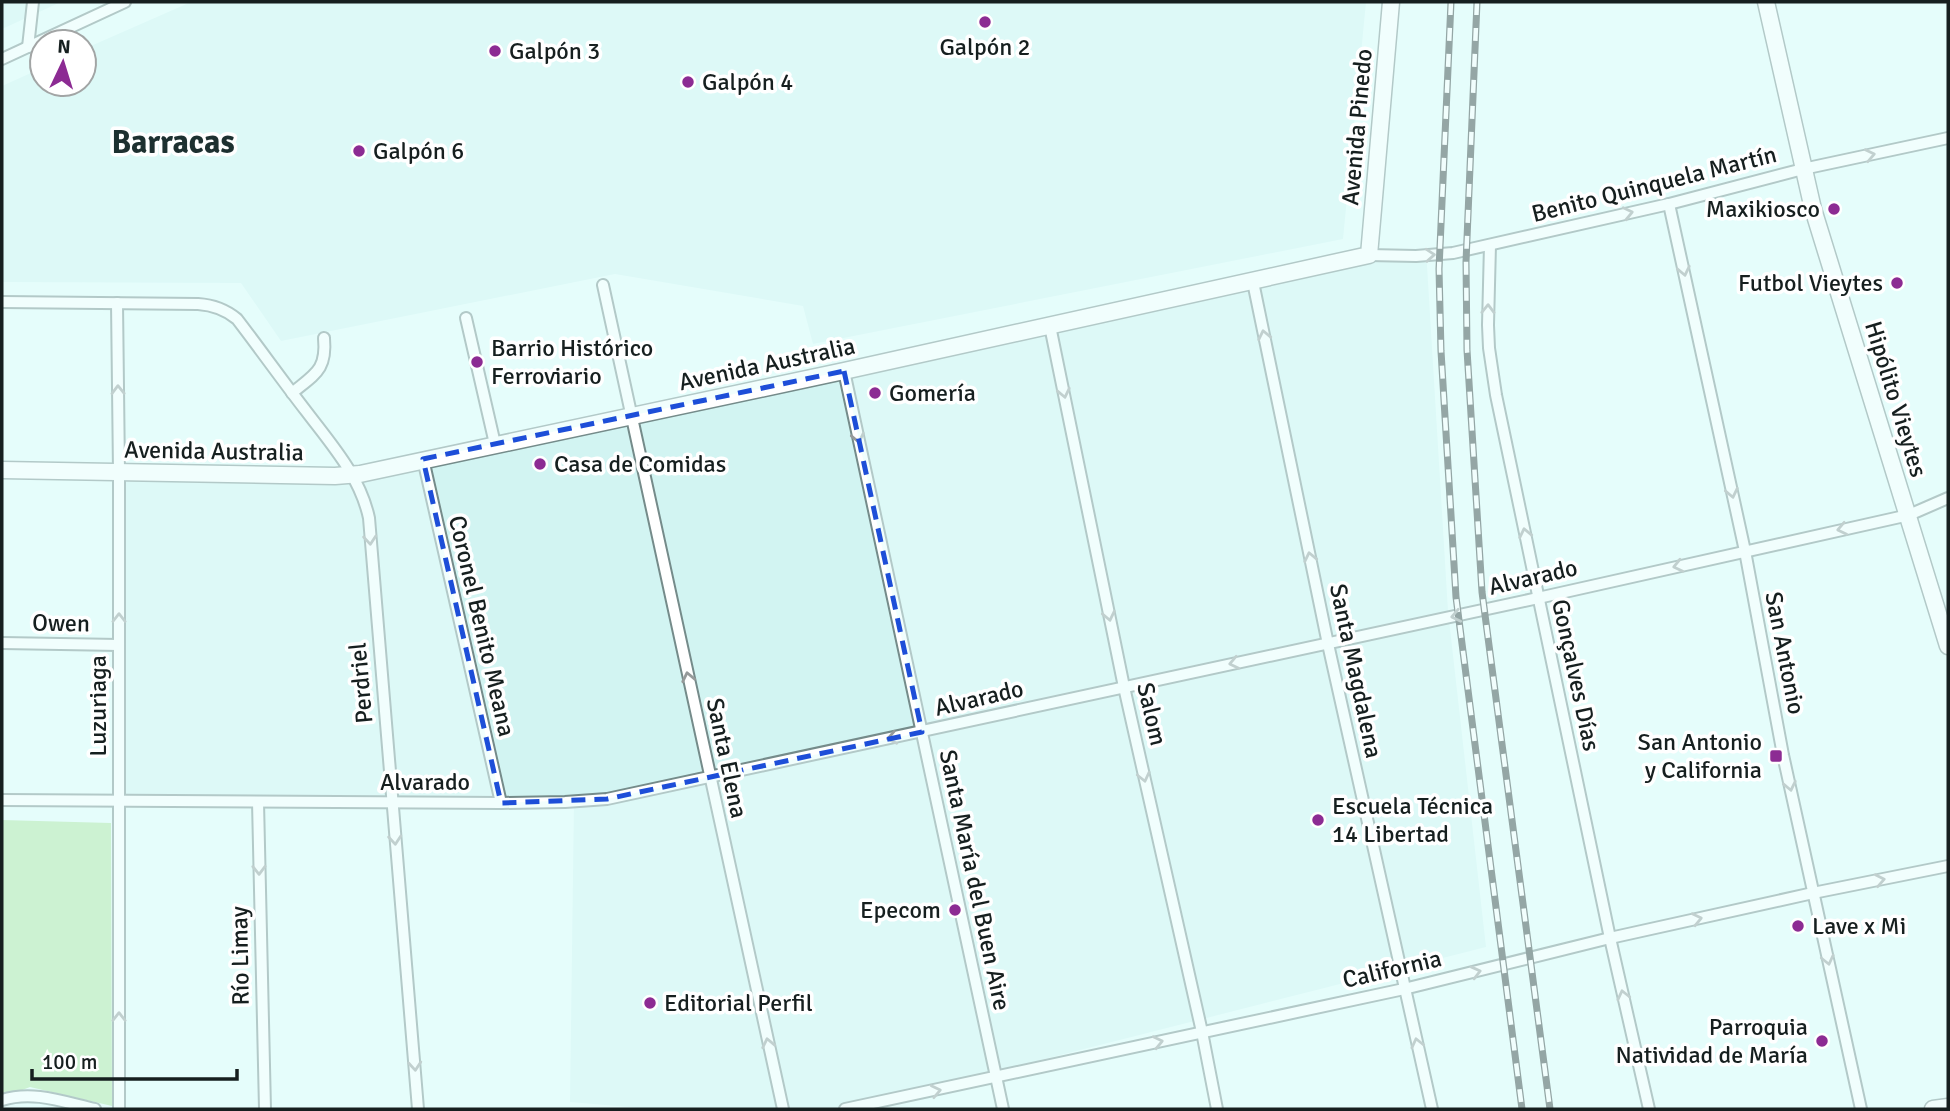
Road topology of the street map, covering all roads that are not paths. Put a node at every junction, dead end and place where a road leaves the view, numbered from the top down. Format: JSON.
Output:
{"nodes":[{"id":1,"x":33,"y":2,"type":"edge"},
{"id":2,"x":125,"y":2,"type":"edge"},
{"id":3,"x":1391,"y":2,"type":"edge"},
{"id":4,"x":1766,"y":2,"type":"edge"},
{"id":5,"x":30,"y":28,"type":"edge"},
{"id":6,"x":69,"y":28,"type":"edge"},
{"id":7,"x":28,"y":47,"type":"edge"},
{"id":8,"x":2,"y":59,"type":"edge"},
{"id":9,"x":1948,"y":138,"type":"edge"},
{"id":10,"x":1803,"y":169,"type":"junction"},
{"id":11,"x":1669,"y":204,"type":"junction"},
{"id":12,"x":1490,"y":245,"type":"junction"},
{"id":13,"x":1369,"y":255,"type":"junction"},
{"id":14,"x":1253,"y":282,"type":"junction"},
{"id":15,"x":603,"y":285,"type":"dead end"},
{"id":16,"x":2,"y":302,"type":"edge"},
{"id":17,"x":117,"y":303,"type":"junction"},
{"id":18,"x":466,"y":318,"type":"dead end"},
{"id":19,"x":1050,"y":326,"type":"junction"},
{"id":20,"x":324,"y":338,"type":"dead end"},
{"id":21,"x":844,"y":372,"type":"junction"},
{"id":22,"x":292,"y":393,"type":"junction"},
{"id":23,"x":632,"y":416,"type":"junction"},
{"id":24,"x":495,"y":444,"type":"junction"},
{"id":25,"x":423,"y":459,"type":"junction"},
{"id":26,"x":2,"y":470,"type":"edge"},
{"id":27,"x":119,"y":472,"type":"junction"},
{"id":28,"x":352,"y":475,"type":"junction"},
{"id":29,"x":1948,"y":498,"type":"edge"},
{"id":30,"x":1909,"y":515,"type":"junction"},
{"id":31,"x":1745,"y":551,"type":"junction"},
{"id":32,"x":1538,"y":598,"type":"junction"},
{"id":33,"x":2,"y":643,"type":"edge"},
{"id":34,"x":1328,"y":644,"type":"junction"},
{"id":35,"x":119,"y":645,"type":"junction"},
{"id":36,"x":1948,"y":646,"type":"edge"},
{"id":37,"x":1124,"y":687,"type":"junction"},
{"id":38,"x":922,"y":732,"type":"junction"},
{"id":39,"x":710,"y":777,"type":"junction"},
{"id":40,"x":2,"y":800,"type":"edge"},
{"id":41,"x":118,"y":800,"type":"junction"},
{"id":42,"x":258,"y":802,"type":"junction"},
{"id":43,"x":391,"y":802,"type":"junction"},
{"id":44,"x":500,"y":803,"type":"junction"},
{"id":45,"x":1948,"y":866,"type":"edge"},
{"id":46,"x":1813,"y":893,"type":"junction"},
{"id":47,"x":1610,"y":939,"type":"junction"},
{"id":48,"x":1404,"y":989,"type":"junction"},
{"id":49,"x":1202,"y":1032,"type":"junction"},
{"id":50,"x":996,"y":1078,"type":"junction"},
{"id":51,"x":2,"y":1100,"type":"edge"},
{"id":52,"x":1948,"y":1107,"type":"edge"},
{"id":53,"x":94,"y":1109,"type":"edge"},
{"id":54,"x":119,"y":1109,"type":"edge"},
{"id":55,"x":265,"y":1109,"type":"edge"},
{"id":56,"x":418,"y":1109,"type":"edge"},
{"id":57,"x":783,"y":1109,"type":"edge"},
{"id":58,"x":845,"y":1109,"type":"edge"},
{"id":59,"x":1003,"y":1109,"type":"edge"},
{"id":60,"x":1217,"y":1109,"type":"edge"},
{"id":61,"x":1432,"y":1109,"type":"edge"},
{"id":62,"x":1648,"y":1109,"type":"edge"},
{"id":63,"x":1861,"y":1109,"type":"edge"},
{"id":64,"x":1933,"y":1109,"type":"edge"}],
"edges":[{"from":1,"to":5,"type":"street"},
{"from":2,"to":6,"type":"street"},
{"from":3,"to":13,"type":"main road","name":"Avenida Pinedo"},
{"from":4,"to":10,"type":"main road","name":"Hipólito Vieytes"},
{"from":7,"to":8,"type":"street"},
{"from":10,"to":9,"type":"street","name":"Benito Quinquela Martín","one_way":true},
{"from":10,"to":11,"type":"street","name":"Benito Quinquela Martín"},
{"from":10,"to":30,"type":"main road","name":"Hipólito Vieytes"},
{"from":12,"to":11,"type":"street","name":"Benito Quinquela Martín","one_way":true},
{"from":11,"to":31,"type":"street","name":"San Antonio","one_way":true},
{"from":13,"to":12,"type":"street","name":"Benito Quinquela Martín","one_way":true},
{"from":32,"to":12,"type":"street","name":"Gonçalves Días","one_way":true},
{"from":13,"to":14,"type":"main road","name":"Avenida Australia"},
{"from":14,"to":19,"type":"main road","name":"Avenida Australia"},
{"from":34,"to":14,"type":"street","name":"Santa Magdalena","one_way":true},
{"from":15,"to":23,"type":"street","name":"Santa Elena"},
{"from":16,"to":17,"type":"street"},
{"from":17,"to":22,"type":"street","name":"Perdriel"},
{"from":27,"to":17,"type":"street","name":"Luzuriaga","one_way":true},
{"from":18,"to":24,"type":"street"},
{"from":19,"to":21,"type":"main road","name":"Avenida Australia"},
{"from":19,"to":37,"type":"street","name":"Salom","one_way":true},
{"from":20,"to":22,"type":"street"},
{"from":21,"to":23,"type":"main road","name":"Avenida Australia"},
{"from":21,"to":38,"type":"street","name":"Santa María del Buen Aire","one_way":true},
{"from":22,"to":28,"type":"street","name":"Perdriel"},
{"from":23,"to":24,"type":"main road","name":"Avenida Australia"},
{"from":39,"to":23,"type":"street","name":"Santa Elena","one_way":true},
{"from":24,"to":25,"type":"main road","name":"Avenida Australia"},
{"from":25,"to":28,"type":"main road","name":"Avenida Australia"},
{"from":25,"to":44,"type":"street","name":"Coronel Benito Meana"},
{"from":26,"to":27,"type":"main road","name":"Avenida Australia"},
{"from":27,"to":28,"type":"main road","name":"Avenida Australia"},
{"from":35,"to":27,"type":"street","name":"Luzuriaga","one_way":true},
{"from":28,"to":43,"type":"street","name":"Perdriel","one_way":true},
{"from":29,"to":30,"type":"street","name":"Alvarado"},
{"from":30,"to":31,"type":"street","name":"Alvarado","one_way":true},
{"from":30,"to":36,"type":"main road","name":"Hipólito Vieytes"},
{"from":31,"to":32,"type":"street","name":"Alvarado","one_way":true},
{"from":31,"to":46,"type":"street","name":"San Antonio","one_way":true},
{"from":32,"to":34,"type":"street","name":"Alvarado","one_way":true},
{"from":32,"to":47,"type":"street","name":"Gonçalves Días"},
{"from":33,"to":35,"type":"street","name":"Owen"},
{"from":34,"to":37,"type":"street","name":"Alvarado","one_way":true},
{"from":34,"to":48,"type":"street","name":"Santa Magdalena"},
{"from":35,"to":41,"type":"street","name":"Luzuriaga"},
{"from":37,"to":38,"type":"street","name":"Alvarado"},
{"from":37,"to":49,"type":"street","name":"Salom","one_way":true},
{"from":38,"to":39,"type":"street","name":"Alvarado","one_way":true},
{"from":38,"to":50,"type":"street","name":"Santa María del Buen Aire"},
{"from":39,"to":44,"type":"street","name":"Alvarado"},
{"from":57,"to":39,"type":"street","name":"Santa Elena","one_way":true},
{"from":40,"to":41,"type":"street","name":"Alvarado"},
{"from":41,"to":42,"type":"street","name":"Alvarado"},
{"from":54,"to":41,"type":"street","name":"Luzuriaga","one_way":true},
{"from":42,"to":43,"type":"street","name":"Alvarado"},
{"from":42,"to":55,"type":"street","name":"Río Limay","one_way":true},
{"from":43,"to":44,"type":"street","name":"Alvarado"},
{"from":43,"to":56,"type":"street","name":"Perdriel","one_way":true},
{"from":46,"to":45,"type":"street","name":"California","one_way":true},
{"from":47,"to":46,"type":"street","name":"California","one_way":true},
{"from":46,"to":63,"type":"street","name":"San Antonio","one_way":true},
{"from":48,"to":47,"type":"street","name":"California","one_way":true},
{"from":62,"to":47,"type":"street","name":"Gonçalves Días","one_way":true},
{"from":48,"to":49,"type":"street","name":"California"},
{"from":61,"to":48,"type":"street","name":"Santa Magdalena","one_way":true},
{"from":50,"to":49,"type":"street","name":"California","one_way":true},
{"from":49,"to":60,"type":"street","name":"Salom"},
{"from":58,"to":50,"type":"street","name":"California","one_way":true},
{"from":50,"to":59,"type":"street","name":"Santa María del Buen Aire"},
{"from":51,"to":53,"type":"street"},
{"from":52,"to":64,"type":"main road"}]}
